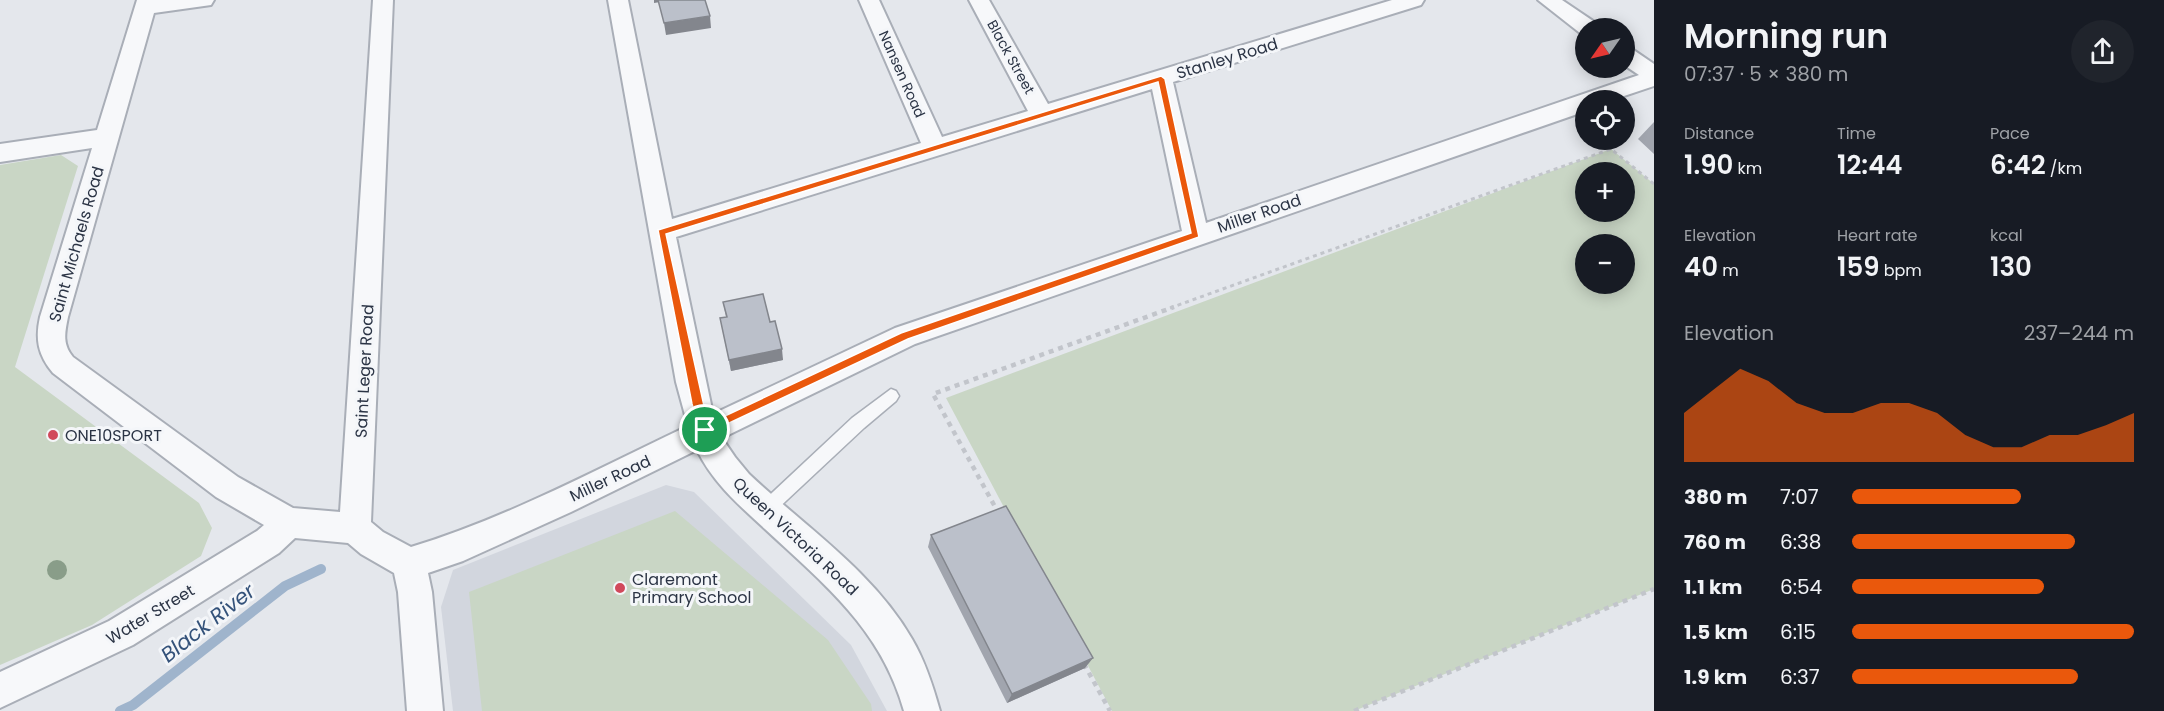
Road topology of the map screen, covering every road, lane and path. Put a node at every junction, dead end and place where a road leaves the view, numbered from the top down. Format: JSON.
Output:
{"nodes":[{"id":1,"x":204,"y":0,"type":"edge"},
{"id":2,"x":383,"y":0,"type":"edge"},
{"id":3,"x":618,"y":0,"type":"edge"},
{"id":4,"x":868,"y":0,"type":"edge"},
{"id":5,"x":979,"y":0,"type":"edge"},
{"id":6,"x":1414,"y":0,"type":"edge"},
{"id":7,"x":1548,"y":0,"type":"edge"},
{"id":8,"x":146,"y":4,"type":"edge"},
{"id":9,"x":1370,"y":6,"type":"edge"},
{"id":10,"x":1575,"y":19,"type":"edge"},
{"id":11,"x":1635,"y":62,"type":"edge"},
{"id":12,"x":1654,"y":77,"type":"edge"},
{"id":13,"x":1161,"y":79,"type":"junction"},
{"id":14,"x":1618,"y":90,"type":"edge"},
{"id":15,"x":1575,"y":105,"type":"edge"},
{"id":16,"x":1042,"y":114,"type":"junction"},
{"id":17,"x":106,"y":137,"type":"junction"},
{"id":18,"x":935,"y":147,"type":"junction"},
{"id":19,"x":0,"y":153,"type":"edge"},
{"id":20,"x":1654,"y":184,"type":"edge"},
{"id":21,"x":662,"y":232,"type":"junction"},
{"id":22,"x":1196,"y":235,"type":"junction"},
{"id":23,"x":891,"y":396,"type":"dead end"},
{"id":24,"x":705,"y":430,"type":"junction"},
{"id":25,"x":766,"y":509,"type":"junction"},
{"id":26,"x":1004,"y":521,"type":"edge"},
{"id":27,"x":289,"y":522,"type":"junction"},
{"id":28,"x":355,"y":529,"type":"junction"},
{"id":29,"x":409,"y":563,"type":"junction"},
{"id":30,"x":1654,"y":590,"type":"edge"},
{"id":31,"x":1082,"y":661,"type":"edge"},
{"id":32,"x":0,"y":690,"type":"edge"},
{"id":33,"x":425,"y":711,"type":"edge"},
{"id":34,"x":922,"y":711,"type":"edge"},
{"id":35,"x":1110,"y":711,"type":"edge"},
{"id":36,"x":1354,"y":711,"type":"edge"}],
"edges":[{"from":1,"to":8,"type":"street"},
{"from":2,"to":28,"type":"street","name":"Saint Leger Road"},
{"from":3,"to":21,"type":"street","name":"Queen Victoria Road"},
{"from":4,"to":18,"type":"street","name":"Nansen Road"},
{"from":5,"to":16,"type":"street","name":"Black Street"},
{"from":6,"to":9,"type":"street","name":"Stanley Road"},
{"from":7,"to":10,"type":"street"},
{"from":8,"to":17,"type":"street","name":"Saint Michaels Road"},
{"from":9,"to":13,"type":"street","name":"Stanley Road"},
{"from":11,"to":12,"type":"street"},
{"from":12,"to":14,"type":"street","name":"Miller Road"},
{"from":13,"to":16,"type":"street","name":"Stanley Road"},
{"from":13,"to":22,"type":"street"},
{"from":15,"to":22,"type":"street","name":"Miller Road"},
{"from":16,"to":18,"type":"street","name":"Stanley Road"},
{"from":17,"to":19,"type":"street"},
{"from":17,"to":27,"type":"street","name":"Saint Michaels Road"},
{"from":18,"to":21,"type":"street","name":"Stanley Road"},
{"from":20,"to":26,"type":"path"},
{"from":21,"to":24,"type":"street","name":"Queen Victoria Road"},
{"from":22,"to":24,"type":"street","name":"Miller Road"},
{"from":23,"to":25,"type":"lane"},
{"from":24,"to":25,"type":"street","name":"Queen Victoria Road"},
{"from":24,"to":29,"type":"street","name":"Miller Road"},
{"from":25,"to":34,"type":"street","name":"Queen Victoria Road"},
{"from":27,"to":28,"type":"street","name":"Saint Michaels Road"},
{"from":27,"to":32,"type":"street","name":"Water Street"},
{"from":28,"to":29,"type":"street"},
{"from":29,"to":33,"type":"street"},
{"from":30,"to":36,"type":"path"},
{"from":31,"to":35,"type":"path"}]}
